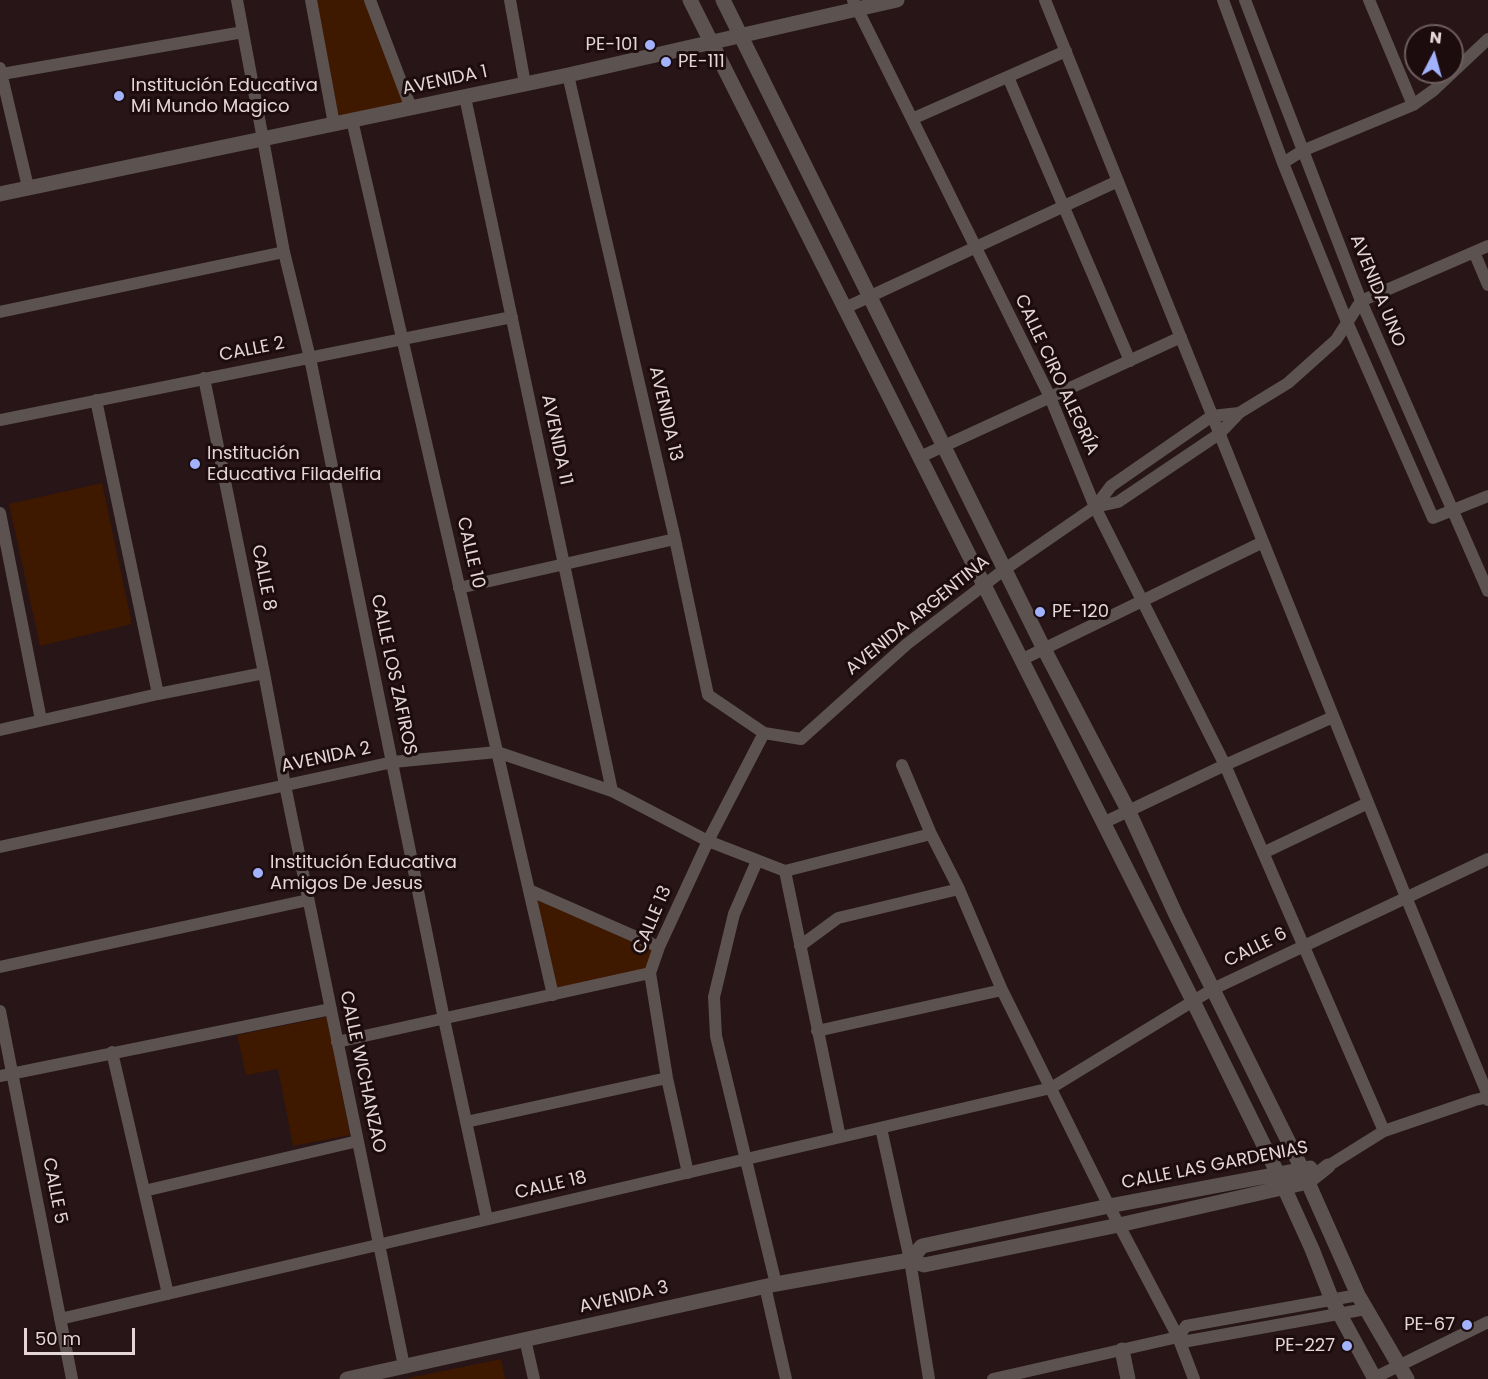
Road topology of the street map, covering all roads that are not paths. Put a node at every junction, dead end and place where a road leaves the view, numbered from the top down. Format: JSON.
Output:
{"nodes":[{"id":1,"x":237,"y":0,"type":"edge"},
{"id":2,"x":311,"y":0,"type":"edge"},
{"id":3,"x":370,"y":0,"type":"edge"},
{"id":4,"x":510,"y":0,"type":"edge"},
{"id":5,"x":690,"y":0,"type":"edge"},
{"id":6,"x":723,"y":0,"type":"edge"},
{"id":7,"x":897,"y":0,"type":"edge"},
{"id":8,"x":1045,"y":0,"type":"edge"},
{"id":9,"x":1223,"y":0,"type":"edge"},
{"id":10,"x":1245,"y":0,"type":"edge"},
{"id":11,"x":1369,"y":0,"type":"edge"},
{"id":12,"x":856,"y":5,"type":"edge"},
{"id":13,"x":243,"y":32,"type":"junction"},
{"id":14,"x":741,"y":36,"type":"junction"},
{"id":15,"x":1488,"y":39,"type":"edge"},
{"id":16,"x":711,"y":43,"type":"junction"},
{"id":17,"x":1066,"y":51,"type":"junction"},
{"id":18,"x":1,"y":71,"type":"edge"},
{"id":19,"x":568,"y":75,"type":"junction"},
{"id":20,"x":1008,"y":77,"type":"junction"},
{"id":21,"x":525,"y":84,"type":"junction"},
{"id":22,"x":465,"y":97,"type":"junction"},
{"id":23,"x":1413,"y":105,"type":"junction"},
{"id":24,"x":411,"y":108,"type":"junction"},
{"id":25,"x":912,"y":119,"type":"junction"},
{"id":26,"x":352,"y":120,"type":"junction"},
{"id":27,"x":334,"y":123,"type":"junction"},
{"id":28,"x":264,"y":138,"type":"junction"},
{"id":29,"x":1302,"y":151,"type":"junction"},
{"id":30,"x":1283,"y":163,"type":"junction"},
{"id":31,"x":1118,"y":181,"type":"junction"},
{"id":32,"x":28,"y":187,"type":"junction"},
{"id":33,"x":0,"y":194,"type":"edge"},
{"id":34,"x":1065,"y":208,"type":"junction"},
{"id":35,"x":1488,"y":246,"type":"edge"},
{"id":36,"x":976,"y":247,"type":"junction"},
{"id":37,"x":284,"y":252,"type":"junction"},
{"id":38,"x":1474,"y":252,"type":"junction"},
{"id":39,"x":1488,"y":285,"type":"edge"},
{"id":40,"x":870,"y":296,"type":"junction"},
{"id":41,"x":1361,"y":301,"type":"junction"},
{"id":42,"x":845,"y":308,"type":"junction"},
{"id":43,"x":0,"y":312,"type":"edge"},
{"id":44,"x":512,"y":317,"type":"junction"},
{"id":45,"x":1347,"y":322,"type":"junction"},
{"id":46,"x":1180,"y":337,"type":"junction"},
{"id":47,"x":402,"y":339,"type":"junction"},
{"id":48,"x":310,"y":358,"type":"junction"},
{"id":49,"x":1130,"y":362,"type":"junction"},
{"id":50,"x":204,"y":378,"type":"junction"},
{"id":51,"x":1050,"y":396,"type":"junction"},
{"id":52,"x":96,"y":400,"type":"junction"},
{"id":53,"x":1239,"y":413,"type":"junction"},
{"id":54,"x":1212,"y":416,"type":"junction"},
{"id":55,"x":0,"y":420,"type":"edge"},
{"id":56,"x":1219,"y":434,"type":"junction"},
{"id":57,"x":944,"y":444,"type":"junction"},
{"id":58,"x":920,"y":457,"type":"junction"},
{"id":59,"x":1488,"y":496,"type":"edge"},
{"id":60,"x":1095,"y":507,"type":"junction"},
{"id":61,"x":1451,"y":510,"type":"junction"},
{"id":62,"x":0,"y":513,"type":"edge"},
{"id":63,"x":675,"y":539,"type":"junction"},
{"id":64,"x":1263,"y":542,"type":"junction"},
{"id":65,"x":564,"y":564,"type":"junction"},
{"id":66,"x":1005,"y":569,"type":"junction"},
{"id":67,"x":984,"y":585,"type":"junction"},
{"id":68,"x":459,"y":588,"type":"junction"},
{"id":69,"x":1488,"y":591,"type":"edge"},
{"id":70,"x":1142,"y":601,"type":"junction"},
{"id":71,"x":1044,"y":650,"type":"junction"},
{"id":72,"x":1021,"y":660,"type":"junction"},
{"id":73,"x":264,"y":673,"type":"junction"},
{"id":74,"x":158,"y":694,"type":"junction"},
{"id":75,"x":1333,"y":717,"type":"junction"},
{"id":76,"x":41,"y":720,"type":"junction"},
{"id":77,"x":0,"y":730,"type":"edge"},
{"id":78,"x":764,"y":733,"type":"junction"},
{"id":79,"x":497,"y":752,"type":"junction"},
{"id":80,"x":393,"y":762,"type":"junction"},
{"id":81,"x":902,"y":765,"type":"dead end"},
{"id":82,"x":1225,"y":765,"type":"junction"},
{"id":83,"x":285,"y":786,"type":"junction"},
{"id":84,"x":612,"y":791,"type":"junction"},
{"id":85,"x":1368,"y":803,"type":"junction"},
{"id":86,"x":1129,"y":812,"type":"junction"},
{"id":87,"x":1103,"y":823,"type":"junction"},
{"id":88,"x":931,"y":834,"type":"junction"},
{"id":89,"x":708,"y":841,"type":"junction"},
{"id":90,"x":0,"y":847,"type":"edge"},
{"id":91,"x":1263,"y":853,"type":"junction"},
{"id":92,"x":1488,"y":859,"type":"edge"},
{"id":93,"x":756,"y":861,"type":"junction"},
{"id":94,"x":785,"y":871,"type":"junction"},
{"id":95,"x":959,"y":889,"type":"junction"},
{"id":96,"x":529,"y":890,"type":"junction"},
{"id":97,"x":1406,"y":897,"type":"junction"},
{"id":98,"x":308,"y":900,"type":"junction"},
{"id":99,"x":800,"y":945,"type":"junction"},
{"id":100,"x":1303,"y":945,"type":"junction"},
{"id":101,"x":659,"y":947,"type":"junction"},
{"id":102,"x":0,"y":967,"type":"edge"},
{"id":103,"x":650,"y":973,"type":"junction"},
{"id":104,"x":1213,"y":989,"type":"junction"},
{"id":105,"x":1002,"y":990,"type":"junction"},
{"id":106,"x":553,"y":995,"type":"junction"},
{"id":107,"x":1193,"y":1001,"type":"junction"},
{"id":108,"x":331,"y":1009,"type":"junction"},
{"id":109,"x":0,"y":1011,"type":"edge"},
{"id":110,"x":444,"y":1019,"type":"junction"},
{"id":111,"x":818,"y":1031,"type":"junction"},
{"id":112,"x":337,"y":1042,"type":"junction"},
{"id":113,"x":112,"y":1052,"type":"junction"},
{"id":114,"x":13,"y":1073,"type":"junction"},
{"id":115,"x":0,"y":1076,"type":"edge"},
{"id":116,"x":667,"y":1078,"type":"junction"},
{"id":117,"x":1051,"y":1088,"type":"junction"},
{"id":118,"x":1488,"y":1098,"type":"edge"},
{"id":119,"x":466,"y":1122,"type":"junction"},
{"id":120,"x":880,"y":1128,"type":"junction"},
{"id":121,"x":1384,"y":1131,"type":"junction"},
{"id":122,"x":840,"y":1137,"type":"junction"},
{"id":123,"x":358,"y":1141,"type":"junction"},
{"id":124,"x":747,"y":1159,"type":"junction"},
{"id":125,"x":1328,"y":1166,"type":"joint"},
{"id":126,"x":688,"y":1173,"type":"junction"},
{"id":127,"x":1278,"y":1173,"type":"junction"},
{"id":128,"x":1305,"y":1176,"type":"junction"},
{"id":129,"x":1284,"y":1189,"type":"junction"},
{"id":130,"x":144,"y":1191,"type":"junction"},
{"id":131,"x":1109,"y":1206,"type":"junction"},
{"id":132,"x":487,"y":1220,"type":"junction"},
{"id":133,"x":1119,"y":1225,"type":"junction"},
{"id":134,"x":379,"y":1245,"type":"junction"},
{"id":135,"x":910,"y":1260,"type":"junction"},
{"id":136,"x":770,"y":1285,"type":"junction"},
{"id":137,"x":168,"y":1294,"type":"junction"},
{"id":138,"x":1358,"y":1295,"type":"junction"},
{"id":139,"x":1332,"y":1300,"type":"junction"},
{"id":140,"x":1366,"y":1309,"type":"junction"},
{"id":141,"x":1340,"y":1314,"type":"junction"},
{"id":142,"x":60,"y":1319,"type":"junction"},
{"id":143,"x":1488,"y":1322,"type":"edge"},
{"id":144,"x":1178,"y":1337,"type":"junction"},
{"id":145,"x":525,"y":1340,"type":"junction"},
{"id":146,"x":1122,"y":1350,"type":"junction"},
{"id":147,"x":404,"y":1366,"type":"junction"},
{"id":148,"x":1403,"y":1372,"type":"edge"},
{"id":149,"x":356,"y":1378,"type":"edge"},
{"id":150,"x":997,"y":1378,"type":"edge"},
{"id":151,"x":1375,"y":1378,"type":"edge"},
{"id":152,"x":72,"y":1379,"type":"edge"},
{"id":153,"x":534,"y":1379,"type":"edge"},
{"id":154,"x":786,"y":1379,"type":"edge"},
{"id":155,"x":929,"y":1379,"type":"edge"},
{"id":156,"x":1128,"y":1379,"type":"edge"},
{"id":157,"x":1194,"y":1379,"type":"edge"}],
"edges":[{"from":1,"to":13,"type":"street"},
{"from":2,"to":27,"type":"street"},
{"from":3,"to":24,"type":"street"},
{"from":4,"to":21,"type":"street"},
{"from":5,"to":16,"type":"street"},
{"from":6,"to":14,"type":"street"},
{"from":7,"to":12,"type":"street","name":"AVENIDA 1"},
{"from":8,"to":17,"type":"street"},
{"from":9,"to":30,"type":"street"},
{"from":10,"to":29,"type":"street","name":"AVENIDA UNO"},
{"from":11,"to":23,"type":"street"},
{"from":12,"to":14,"type":"street","name":"AVENIDA 1"},
{"from":12,"to":25,"type":"street","name":"CALLE CIRO ALEGRÍA"},
{"from":13,"to":18,"type":"street"},
{"from":13,"to":28,"type":"street"},
{"from":14,"to":16,"type":"street","name":"AVENIDA 1"},
{"from":14,"to":40,"type":"street"},
{"from":15,"to":23,"type":"street"},
{"from":16,"to":19,"type":"street","name":"AVENIDA 1"},
{"from":16,"to":42,"type":"street"},
{"from":17,"to":20,"type":"street"},
{"from":17,"to":31,"type":"street"},
{"from":18,"to":32,"type":"street"},
{"from":19,"to":21,"type":"street","name":"AVENIDA 1"},
{"from":19,"to":63,"type":"street","name":"AVENIDA 13"},
{"from":20,"to":25,"type":"street"},
{"from":20,"to":34,"type":"street"},
{"from":21,"to":22,"type":"street","name":"AVENIDA 1"},
{"from":22,"to":24,"type":"street","name":"AVENIDA 1"},
{"from":22,"to":44,"type":"street","name":"AVENIDA 11"},
{"from":23,"to":29,"type":"street"},
{"from":24,"to":26,"type":"street","name":"AVENIDA 1"},
{"from":25,"to":36,"type":"street","name":"CALLE CIRO ALEGRÍA"},
{"from":26,"to":27,"type":"street","name":"AVENIDA 1"},
{"from":26,"to":47,"type":"street","name":"CALLE 10"},
{"from":27,"to":28,"type":"street","name":"AVENIDA 1"},
{"from":28,"to":32,"type":"street","name":"AVENIDA 1"},
{"from":28,"to":37,"type":"street","name":"CALLE LOS ZAFIROS"},
{"from":29,"to":30,"type":"street"},
{"from":29,"to":41,"type":"street","name":"AVENIDA UNO"},
{"from":30,"to":45,"type":"street"},
{"from":31,"to":34,"type":"street"},
{"from":31,"to":46,"type":"street"},
{"from":32,"to":33,"type":"street","name":"AVENIDA 1"},
{"from":34,"to":36,"type":"street"},
{"from":34,"to":49,"type":"street"},
{"from":35,"to":38,"type":"street"},
{"from":36,"to":40,"type":"street"},
{"from":36,"to":51,"type":"street","name":"CALLE CIRO ALEGRÍA"},
{"from":37,"to":43,"type":"street"},
{"from":37,"to":48,"type":"street","name":"CALLE LOS ZAFIROS"},
{"from":38,"to":39,"type":"street"},
{"from":38,"to":41,"type":"street"},
{"from":40,"to":42,"type":"street"},
{"from":40,"to":57,"type":"street"},
{"from":41,"to":45,"type":"street"},
{"from":41,"to":61,"type":"street","name":"AVENIDA UNO"},
{"from":42,"to":58,"type":"street"},
{"from":44,"to":47,"type":"street","name":"CALLE 2"},
{"from":44,"to":65,"type":"street","name":"AVENIDA 11"},
{"from":45,"to":53,"type":"street"},
{"from":45,"to":61,"type":"street"},
{"from":46,"to":49,"type":"street"},
{"from":46,"to":54,"type":"street"},
{"from":47,"to":48,"type":"street","name":"CALLE 2"},
{"from":47,"to":68,"type":"street","name":"CALLE 10"},
{"from":48,"to":50,"type":"street","name":"CALLE 2"},
{"from":48,"to":80,"type":"street","name":"CALLE LOS ZAFIROS"},
{"from":49,"to":51,"type":"street"},
{"from":50,"to":52,"type":"street","name":"CALLE 2"},
{"from":50,"to":73,"type":"street","name":"CALLE 8"},
{"from":51,"to":57,"type":"street"},
{"from":51,"to":60,"type":"street","name":"CALLE CIRO ALEGRÍA"},
{"from":52,"to":55,"type":"street","name":"CALLE 2"},
{"from":52,"to":74,"type":"street"},
{"from":53,"to":54,"type":"street"},
{"from":53,"to":56,"type":"street","name":"AVENIDA ARGENTINA"},
{"from":54,"to":56,"type":"street"},
{"from":54,"to":60,"type":"street","name":"AVENIDA ARGENTINA"},
{"from":56,"to":60,"type":"street","name":"AVENIDA ARGENTINA"},
{"from":56,"to":64,"type":"street"},
{"from":57,"to":58,"type":"street"},
{"from":57,"to":66,"type":"street"},
{"from":58,"to":67,"type":"street"},
{"from":59,"to":61,"type":"street"},
{"from":60,"to":66,"type":"street","name":"AVENIDA ARGENTINA"},
{"from":60,"to":70,"type":"street","name":"CALLE CIRO ALEGRÍA"},
{"from":61,"to":69,"type":"street","name":"AVENIDA UNO"},
{"from":62,"to":76,"type":"street"},
{"from":63,"to":65,"type":"street"},
{"from":63,"to":78,"type":"street","name":"AVENIDA 13"},
{"from":64,"to":70,"type":"street"},
{"from":64,"to":75,"type":"street"},
{"from":65,"to":68,"type":"street"},
{"from":65,"to":84,"type":"street","name":"AVENIDA 11"},
{"from":66,"to":67,"type":"street","name":"AVENIDA ARGENTINA"},
{"from":66,"to":71,"type":"street"},
{"from":67,"to":72,"type":"street"},
{"from":67,"to":78,"type":"street","name":"AVENIDA ARGENTINA"},
{"from":68,"to":79,"type":"street","name":"CALLE 10"},
{"from":70,"to":71,"type":"street"},
{"from":70,"to":82,"type":"street","name":"CALLE CIRO ALEGRÍA"},
{"from":71,"to":72,"type":"street"},
{"from":71,"to":86,"type":"street"},
{"from":72,"to":87,"type":"street"},
{"from":73,"to":74,"type":"street"},
{"from":73,"to":83,"type":"street","name":"CALLE 8"},
{"from":74,"to":76,"type":"street"},
{"from":75,"to":82,"type":"street"},
{"from":75,"to":85,"type":"street"},
{"from":76,"to":77,"type":"street"},
{"from":78,"to":89,"type":"street","name":"CALLE 13"},
{"from":79,"to":80,"type":"street","name":"AVENIDA 2"},
{"from":79,"to":84,"type":"street","name":"AVENIDA 2"},
{"from":79,"to":96,"type":"street","name":"CALLE 10"},
{"from":80,"to":83,"type":"street","name":"AVENIDA 2"},
{"from":80,"to":110,"type":"street","name":"CALLE LOS ZAFIROS"},
{"from":81,"to":88,"type":"street"},
{"from":82,"to":86,"type":"street"},
{"from":82,"to":91,"type":"street","name":"CALLE CIRO ALEGRÍA"},
{"from":83,"to":90,"type":"street","name":"AVENIDA 2"},
{"from":83,"to":98,"type":"street","name":"CALLE WICHANZAO"},
{"from":84,"to":89,"type":"street","name":"AVENIDA 2"},
{"from":85,"to":91,"type":"street"},
{"from":85,"to":97,"type":"street"},
{"from":86,"to":87,"type":"street"},
{"from":86,"to":104,"type":"street"},
{"from":87,"to":107,"type":"street"},
{"from":88,"to":94,"type":"street"},
{"from":88,"to":95,"type":"street"},
{"from":89,"to":93,"type":"street","name":"AVENIDA 2"},
{"from":89,"to":101,"type":"street","name":"CALLE 13"},
{"from":91,"to":100,"type":"street","name":"CALLE CIRO ALEGRÍA"},
{"from":92,"to":97,"type":"street","name":"CALLE 6"},
{"from":93,"to":94,"type":"street","name":"AVENIDA 2"},
{"from":93,"to":124,"type":"street"},
{"from":94,"to":99,"type":"street"},
{"from":95,"to":99,"type":"street"},
{"from":95,"to":105,"type":"street"},
{"from":96,"to":101,"type":"street"},
{"from":96,"to":106,"type":"street","name":"CALLE 10"},
{"from":97,"to":100,"type":"street","name":"CALLE 6"},
{"from":97,"to":118,"type":"street"},
{"from":98,"to":102,"type":"street"},
{"from":98,"to":108,"type":"street","name":"CALLE WICHANZAO"},
{"from":99,"to":111,"type":"street"},
{"from":100,"to":104,"type":"street","name":"CALLE 6"},
{"from":100,"to":121,"type":"street","name":"CALLE CIRO ALEGRÍA"},
{"from":101,"to":103,"type":"street","name":"CALLE 13"},
{"from":103,"to":106,"type":"street"},
{"from":103,"to":116,"type":"street","name":"CALLE 13"},
{"from":104,"to":107,"type":"street","name":"CALLE 6"},
{"from":104,"to":128,"type":"street"},
{"from":105,"to":111,"type":"street"},
{"from":105,"to":117,"type":"street"},
{"from":106,"to":110,"type":"street"},
{"from":107,"to":117,"type":"street","name":"CALLE 6"},
{"from":107,"to":127,"type":"street"},
{"from":108,"to":112,"type":"street","name":"CALLE WICHANZAO"},
{"from":108,"to":113,"type":"street"},
{"from":109,"to":114,"type":"street","name":"CALLE 5"},
{"from":110,"to":112,"type":"street"},
{"from":110,"to":119,"type":"street","name":"CALLE LOS ZAFIROS"},
{"from":111,"to":122,"type":"street"},
{"from":112,"to":123,"type":"street","name":"CALLE WICHANZAO"},
{"from":113,"to":114,"type":"street"},
{"from":113,"to":130,"type":"street"},
{"from":114,"to":115,"type":"street"},
{"from":114,"to":142,"type":"street","name":"CALLE 5"},
{"from":116,"to":119,"type":"street"},
{"from":116,"to":126,"type":"street","name":"CALLE 13"},
{"from":117,"to":120,"type":"street","name":"CALLE 18"},
{"from":117,"to":131,"type":"street"},
{"from":118,"to":121,"type":"street","name":"CALLE LAS GARDENIAS"},
{"from":119,"to":132,"type":"street","name":"CALLE LOS ZAFIROS"},
{"from":120,"to":122,"type":"street","name":"CALLE 18"},
{"from":120,"to":135,"type":"street"},
{"from":121,"to":125,"type":"street","name":"CALLE LAS GARDENIAS"},
{"from":122,"to":124,"type":"street","name":"CALLE 18"},
{"from":123,"to":130,"type":"street"},
{"from":123,"to":134,"type":"street","name":"CALLE WICHANZAO"},
{"from":124,"to":126,"type":"street","name":"CALLE 18"},
{"from":124,"to":136,"type":"street"},
{"from":125,"to":128,"type":"street","name":"CALLE LAS GARDENIAS"},
{"from":126,"to":132,"type":"street","name":"CALLE 18"},
{"from":127,"to":128,"type":"street","name":"CALLE LAS GARDENIAS"},
{"from":127,"to":129,"type":"street"},
{"from":127,"to":131,"type":"street","name":"CALLE LAS GARDENIAS"},
{"from":128,"to":129,"type":"street","name":"CALLE LAS GARDENIAS"},
{"from":128,"to":138,"type":"street"},
{"from":129,"to":133,"type":"street","name":"CALLE LAS GARDENIAS"},
{"from":129,"to":139,"type":"street"},
{"from":130,"to":137,"type":"street"},
{"from":131,"to":133,"type":"street"},
{"from":131,"to":135,"type":"street","name":"AVENIDA 3"},
{"from":132,"to":134,"type":"street","name":"CALLE 18"},
{"from":133,"to":135,"type":"street","name":"AVENIDA 3"},
{"from":133,"to":144,"type":"street"},
{"from":134,"to":137,"type":"street","name":"CALLE 18"},
{"from":134,"to":147,"type":"street","name":"CALLE WICHANZAO"},
{"from":135,"to":136,"type":"street","name":"AVENIDA 3"},
{"from":135,"to":155,"type":"street"},
{"from":136,"to":145,"type":"street","name":"AVENIDA 3"},
{"from":136,"to":154,"type":"street"},
{"from":137,"to":142,"type":"street","name":"CALLE 18"},
{"from":138,"to":139,"type":"street"},
{"from":138,"to":140,"type":"street"},
{"from":139,"to":141,"type":"street"},
{"from":139,"to":144,"type":"street"},
{"from":140,"to":141,"type":"street"},
{"from":140,"to":148,"type":"street"},
{"from":141,"to":144,"type":"street"},
{"from":141,"to":151,"type":"street"},
{"from":142,"to":152,"type":"street","name":"CALLE 5"},
{"from":143,"to":148,"type":"street"},
{"from":144,"to":146,"type":"street"},
{"from":144,"to":157,"type":"street"},
{"from":145,"to":147,"type":"street","name":"AVENIDA 3"},
{"from":145,"to":153,"type":"street"},
{"from":146,"to":150,"type":"street"},
{"from":146,"to":156,"type":"street"},
{"from":147,"to":149,"type":"street","name":"AVENIDA 3"},
{"from":148,"to":151,"type":"street"}]}
